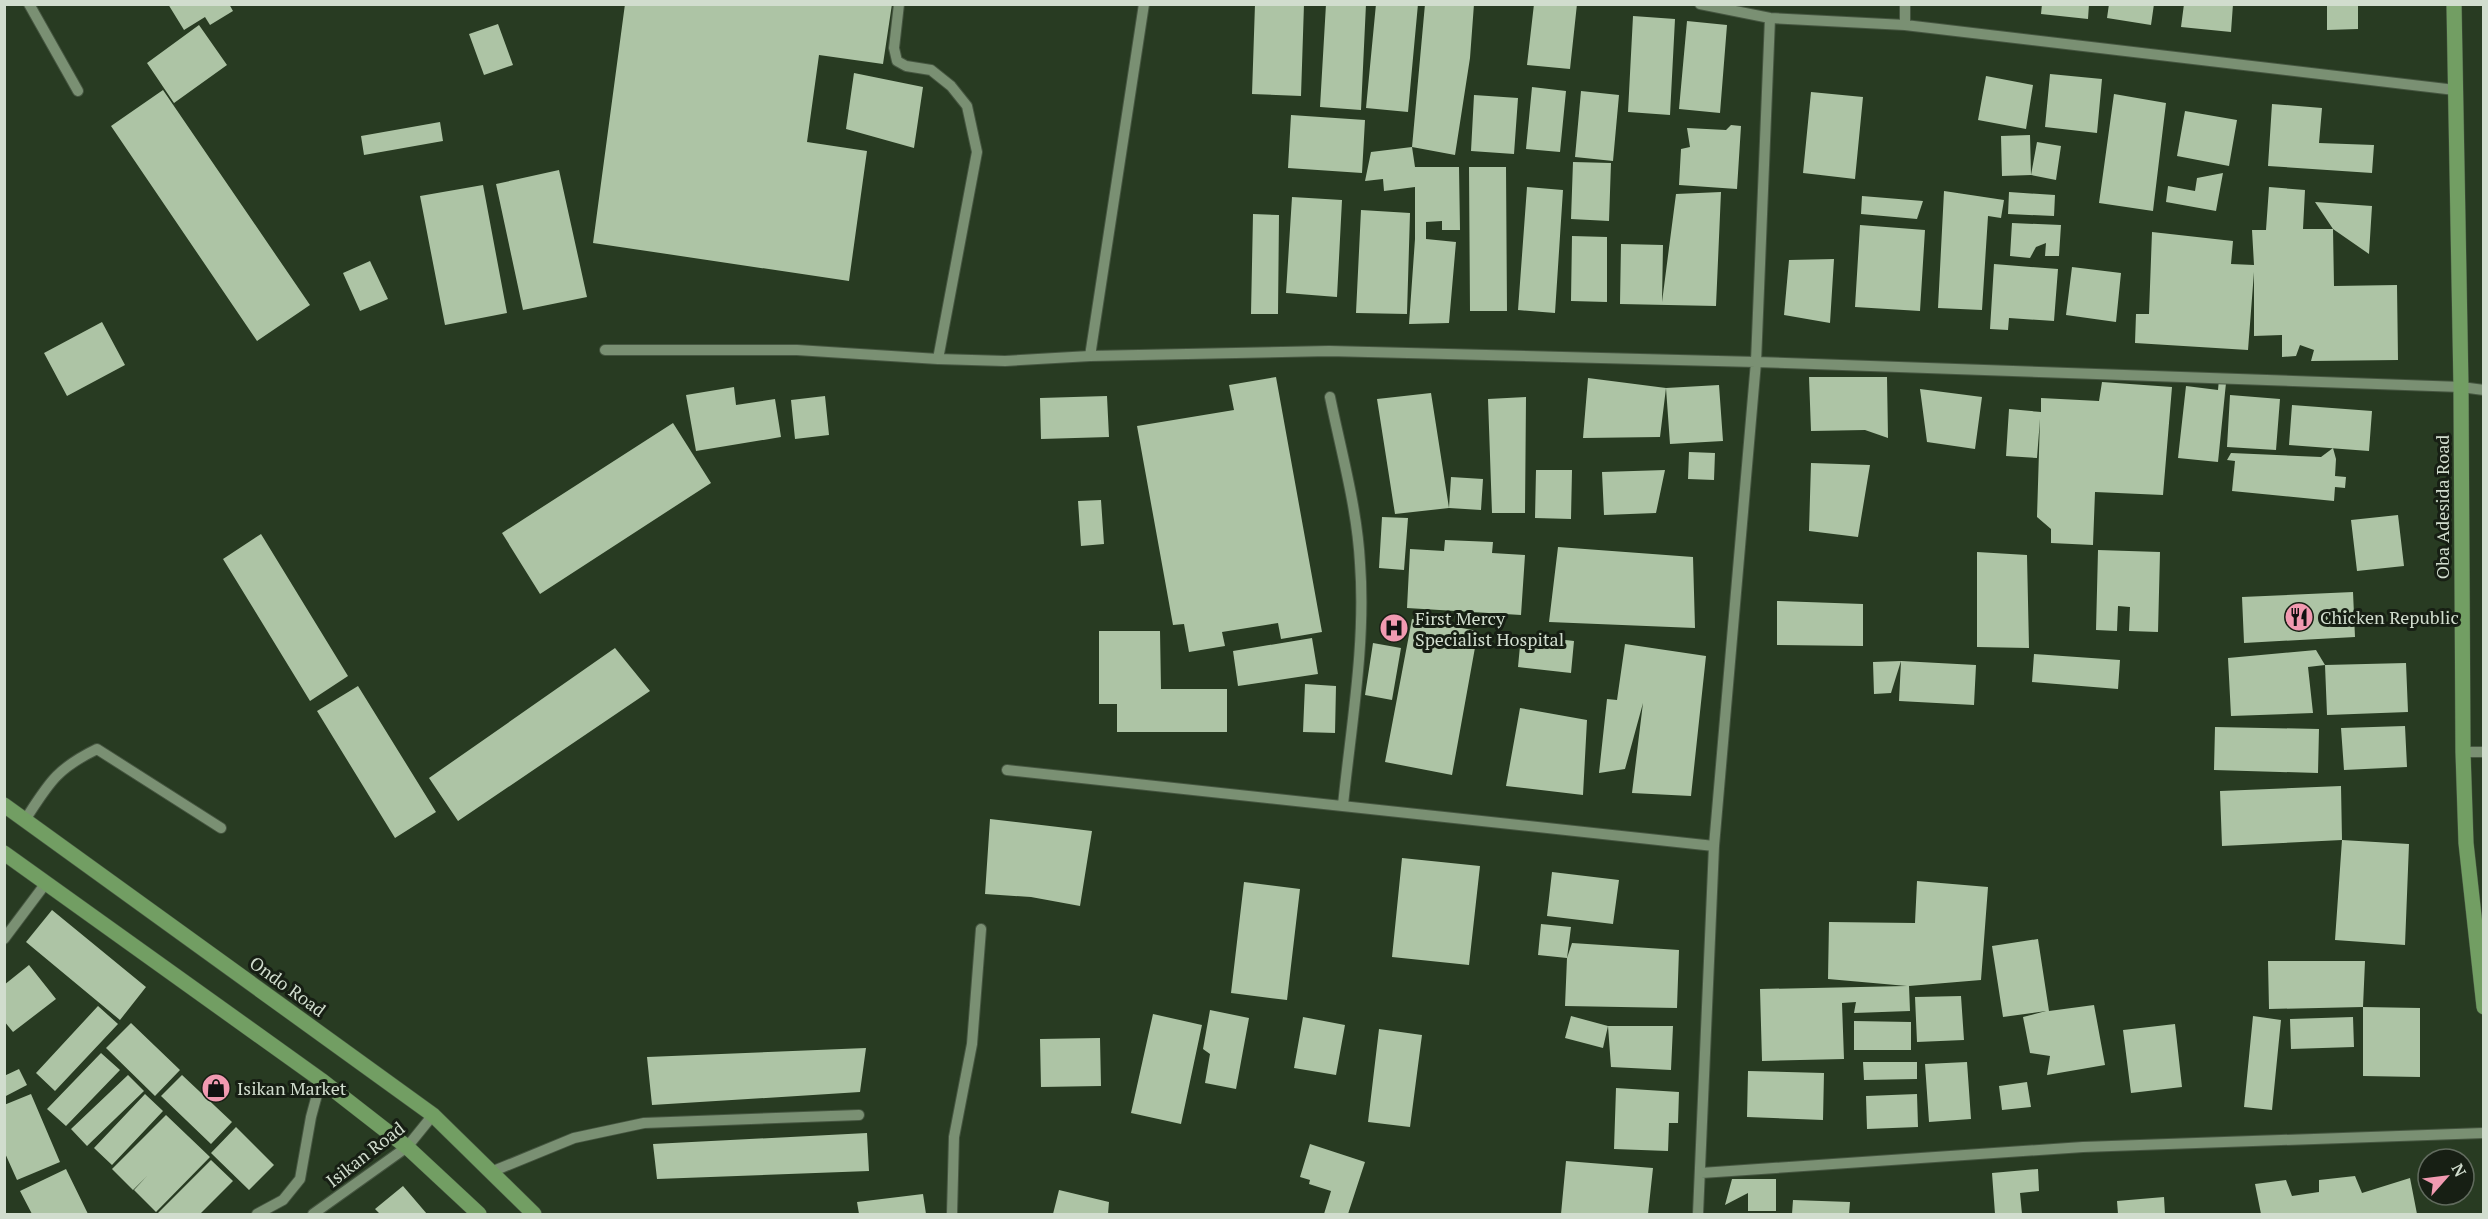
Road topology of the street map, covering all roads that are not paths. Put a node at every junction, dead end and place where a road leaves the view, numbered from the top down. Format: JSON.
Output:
{"nodes":[{"id":1,"x":28,"y":4,"type":"edge"},
{"id":2,"x":899,"y":4,"type":"edge"},
{"id":3,"x":1144,"y":4,"type":"edge"},
{"id":4,"x":1700,"y":4,"type":"edge"},
{"id":5,"x":1905,"y":4,"type":"edge"},
{"id":6,"x":2454,"y":4,"type":"edge"},
{"id":7,"x":1770,"y":18,"type":"junction"},
{"id":8,"x":1905,"y":25,"type":"junction"},
{"id":9,"x":2455,"y":90,"type":"junction"},
{"id":10,"x":78,"y":91,"type":"dead end"},
{"id":11,"x":605,"y":350,"type":"dead end"},
{"id":12,"x":1090,"y":356,"type":"junction"},
{"id":13,"x":938,"y":359,"type":"junction"},
{"id":14,"x":1756,"y":362,"type":"junction"},
{"id":15,"x":2461,"y":387,"type":"junction"},
{"id":16,"x":2484,"y":390,"type":"edge"},
{"id":17,"x":1330,"y":397,"type":"dead end"},
{"id":18,"x":2463,"y":752,"type":"junction"},
{"id":19,"x":2484,"y":752,"type":"edge"},
{"id":20,"x":1008,"y":770,"type":"dead end"},
{"id":21,"x":4,"y":805,"type":"edge"},
{"id":22,"x":1343,"y":805,"type":"junction"},
{"id":23,"x":25,"y":820,"type":"junction"},
{"id":24,"x":221,"y":828,"type":"dead end"},
{"id":25,"x":1714,"y":846,"type":"junction"},
{"id":26,"x":4,"y":853,"type":"edge"},
{"id":27,"x":46,"y":883,"type":"junction"},
{"id":28,"x":981,"y":929,"type":"dead end"},
{"id":29,"x":4,"y":939,"type":"edge"},
{"id":30,"x":2484,"y":1007,"type":"edge"},
{"id":31,"x":321,"y":1080,"type":"junction"},
{"id":32,"x":434,"y":1115,"type":"junction"},
{"id":33,"x":859,"y":1115,"type":"dead end"},
{"id":34,"x":2484,"y":1133,"type":"edge"},
{"id":35,"x":407,"y":1147,"type":"junction"},
{"id":36,"x":491,"y":1172,"type":"junction"},
{"id":37,"x":1701,"y":1173,"type":"junction"},
{"id":38,"x":258,"y":1215,"type":"edge"},
{"id":39,"x":313,"y":1215,"type":"edge"},
{"id":40,"x":479,"y":1215,"type":"edge"},
{"id":41,"x":534,"y":1215,"type":"edge"},
{"id":42,"x":952,"y":1215,"type":"edge"},
{"id":43,"x":1698,"y":1215,"type":"edge"}],
"edges":[{"from":1,"to":10,"type":"street"},
{"from":2,"to":13,"type":"street"},
{"from":3,"to":12,"type":"street"},
{"from":4,"to":7,"type":"street"},
{"from":5,"to":8,"type":"street"},
{"from":6,"to":9,"type":"main road","name":"Oba Adesida Road"},
{"from":7,"to":8,"type":"street"},
{"from":7,"to":14,"type":"street"},
{"from":8,"to":9,"type":"street"},
{"from":9,"to":15,"type":"main road","name":"Oba Adesida Road"},
{"from":11,"to":13,"type":"street"},
{"from":12,"to":13,"type":"street"},
{"from":12,"to":14,"type":"street"},
{"from":14,"to":15,"type":"street"},
{"from":14,"to":25,"type":"street"},
{"from":15,"to":16,"type":"street"},
{"from":15,"to":18,"type":"main road","name":"Oba Adesida Road"},
{"from":17,"to":22,"type":"street"},
{"from":18,"to":19,"type":"street"},
{"from":18,"to":30,"type":"main road","name":"Oba Adesida Road"},
{"from":20,"to":22,"type":"street"},
{"from":21,"to":23,"type":"main road","name":"Ondo Road"},
{"from":22,"to":25,"type":"street"},
{"from":23,"to":24,"type":"street"},
{"from":23,"to":32,"type":"main road","name":"Ondo Road"},
{"from":25,"to":37,"type":"street"},
{"from":26,"to":27,"type":"main road"},
{"from":27,"to":29,"type":"street"},
{"from":27,"to":31,"type":"main road"},
{"from":28,"to":42,"type":"street"},
{"from":31,"to":35,"type":"main road"},
{"from":31,"to":38,"type":"street"},
{"from":32,"to":35,"type":"street","name":"Isikan Road"},
{"from":32,"to":36,"type":"main road","name":"Ondo Road"},
{"from":33,"to":36,"type":"street"},
{"from":34,"to":37,"type":"street"},
{"from":35,"to":39,"type":"street","name":"Isikan Road"},
{"from":35,"to":40,"type":"main road"},
{"from":36,"to":41,"type":"main road","name":"Ondo Road"},
{"from":37,"to":43,"type":"street"}]}
